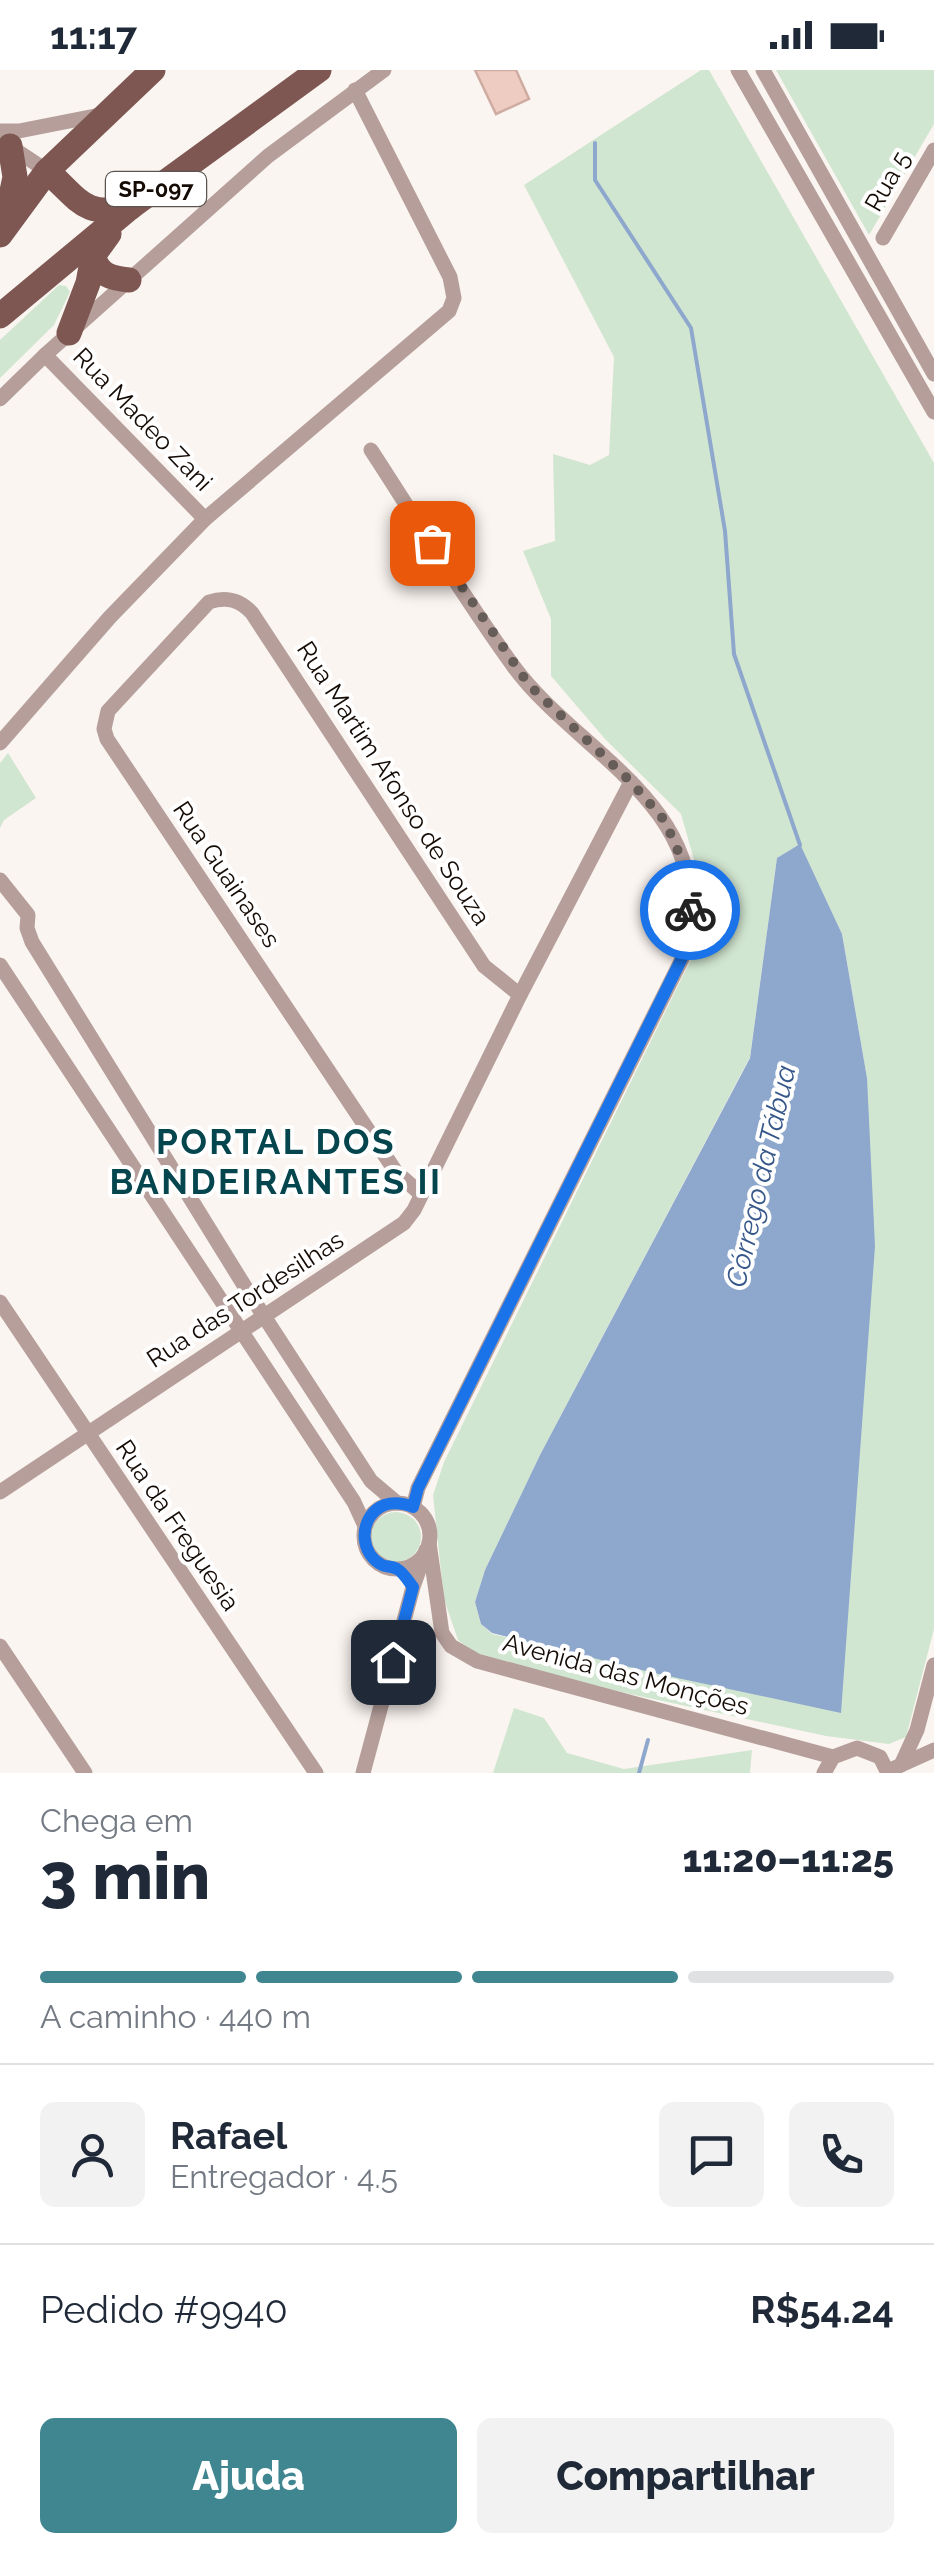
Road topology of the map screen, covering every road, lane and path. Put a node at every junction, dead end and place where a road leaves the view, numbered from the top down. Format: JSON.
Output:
{"nodes":[{"id":1,"x":283,"y":70,"type":"edge"},
{"id":2,"x":320,"y":70,"type":"edge"},
{"id":3,"x":384,"y":70,"type":"edge"},
{"id":4,"x":738,"y":70,"type":"edge"},
{"id":5,"x":763,"y":70,"type":"edge"},
{"id":6,"x":149,"y":71,"type":"edge"},
{"id":7,"x":354,"y":90,"type":"junction"},
{"id":8,"x":104,"y":114,"type":"junction"},
{"id":9,"x":260,"y":115,"type":"junction"},
{"id":10,"x":3,"y":139,"type":"edge"},
{"id":11,"x":934,"y":150,"type":"edge"},
{"id":12,"x":47,"y":171,"type":"junction"},
{"id":13,"x":131,"y":207,"type":"junction"},
{"id":14,"x":2,"y":231,"type":"edge"},
{"id":15,"x":883,"y":238,"type":"dead end"},
{"id":16,"x":93,"y":256,"type":"junction"},
{"id":17,"x":129,"y":280,"type":"junction"},
{"id":18,"x":0,"y":316,"type":"edge"},
{"id":19,"x":69,"y":333,"type":"junction"},
{"id":20,"x":45,"y":354,"type":"junction"},
{"id":21,"x":929,"y":379,"type":"edge"},
{"id":22,"x":0,"y":399,"type":"edge"},
{"id":23,"x":934,"y":412,"type":"edge"},
{"id":24,"x":371,"y":450,"type":"dead end"},
{"id":25,"x":205,"y":519,"type":"junction"},
{"id":26,"x":228,"y":599,"type":"joint"},
{"id":27,"x":0,"y":743,"type":"edge"},
{"id":28,"x":631,"y":782,"type":"junction"},
{"id":29,"x":0,"y":880,"type":"edge"},
{"id":30,"x":0,"y":965,"type":"edge"},
{"id":31,"x":520,"y":994,"type":"junction"},
{"id":32,"x":422,"y":1194,"type":"junction"},
{"id":33,"x":0,"y":1302,"type":"edge"},
{"id":34,"x":265,"y":1317,"type":"junction"},
{"id":35,"x":242,"y":1332,"type":"junction"},
{"id":36,"x":86,"y":1432,"type":"junction"},
{"id":37,"x":0,"y":1492,"type":"edge"},
{"id":38,"x":405,"y":1505,"type":"junction"},
{"id":39,"x":365,"y":1526,"type":"junction"},
{"id":40,"x":428,"y":1546,"type":"junction"},
{"id":41,"x":396,"y":1568,"type":"junction"},
{"id":42,"x":413,"y":1587,"type":"junction"},
{"id":43,"x":435,"y":1606,"type":"junction"},
{"id":44,"x":0,"y":1646,"type":"edge"},
{"id":45,"x":934,"y":1666,"type":"edge"},
{"id":46,"x":934,"y":1750,"type":"edge"},
{"id":47,"x":834,"y":1757,"type":"junction"},
{"id":48,"x":892,"y":1769,"type":"edge"},
{"id":49,"x":86,"y":1773,"type":"edge"},
{"id":50,"x":316,"y":1773,"type":"edge"},
{"id":51,"x":362,"y":1773,"type":"edge"},
{"id":52,"x":824,"y":1773,"type":"edge"}],
"edges":[{"from":1,"to":9,"type":"main road"},
{"from":2,"to":9,"type":"main road","number":"SP-097"},
{"from":3,"to":7,"type":"street"},
{"from":4,"to":21,"type":"street"},
{"from":5,"to":21,"type":"street"},
{"from":6,"to":8,"type":"main road"},
{"from":7,"to":17,"type":"street"},
{"from":7,"to":25,"type":"street"},
{"from":8,"to":10,"type":"street"},
{"from":8,"to":12,"type":"main road"},
{"from":9,"to":13,"type":"main road","number":"SP-097"},
{"from":10,"to":12,"type":"street"},
{"from":10,"to":14,"type":"main road"},
{"from":11,"to":15,"type":"street","name":"Rua 5"},
{"from":12,"to":13,"type":"main road"},
{"from":12,"to":14,"type":"main road"},
{"from":13,"to":16,"type":"main road"},
{"from":13,"to":18,"type":"main road","number":"SP-097"},
{"from":16,"to":17,"type":"main road"},
{"from":16,"to":19,"type":"main road"},
{"from":17,"to":19,"type":"street"},
{"from":19,"to":20,"type":"street"},
{"from":20,"to":22,"type":"street"},
{"from":20,"to":25,"type":"street","name":"Rua Madeo Zani"},
{"from":21,"to":23,"type":"street"},
{"from":24,"to":28,"type":"street"},
{"from":25,"to":27,"type":"street"},
{"from":26,"to":31,"type":"street","name":"Rua Martim Afonso de Souza"},
{"from":26,"to":32,"type":"street","name":"Rua Guainases"},
{"from":28,"to":31,"type":"street","name":"Rua das Tordesilhas"},
{"from":28,"to":38,"type":"street"},
{"from":29,"to":34,"type":"street"},
{"from":30,"to":35,"type":"street"},
{"from":31,"to":32,"type":"street","name":"Rua das Tordesilhas"},
{"from":32,"to":34,"type":"street","name":"Rua das Tordesilhas"},
{"from":33,"to":36,"type":"street","name":"Rua da Freguesia"},
{"from":34,"to":35,"type":"street","name":"Rua das Tordesilhas"},
{"from":34,"to":38,"type":"street"},
{"from":35,"to":36,"type":"street","name":"Rua das Tordesilhas"},
{"from":35,"to":39,"type":"street"},
{"from":36,"to":37,"type":"street","name":"Rua das Tordesilhas"},
{"from":36,"to":50,"type":"street","name":"Rua da Freguesia"},
{"from":38,"to":39,"type":"street"},
{"from":38,"to":40,"type":"street"},
{"from":39,"to":41,"type":"street"},
{"from":40,"to":41,"type":"street"},
{"from":40,"to":42,"type":"street"},
{"from":40,"to":43,"type":"street","name":"Avenida das Monções"},
{"from":41,"to":42,"type":"street","name":"Avenida das Monções"},
{"from":42,"to":43,"type":"street","name":"Avenida das Monções"},
{"from":42,"to":51,"type":"street"},
{"from":43,"to":47,"type":"street","name":"Avenida das Monções"},
{"from":44,"to":49,"type":"street"},
{"from":45,"to":48,"type":"street"},
{"from":46,"to":48,"type":"street"},
{"from":47,"to":48,"type":"street","name":"Avenida das Monções"},
{"from":47,"to":52,"type":"street"}]}
